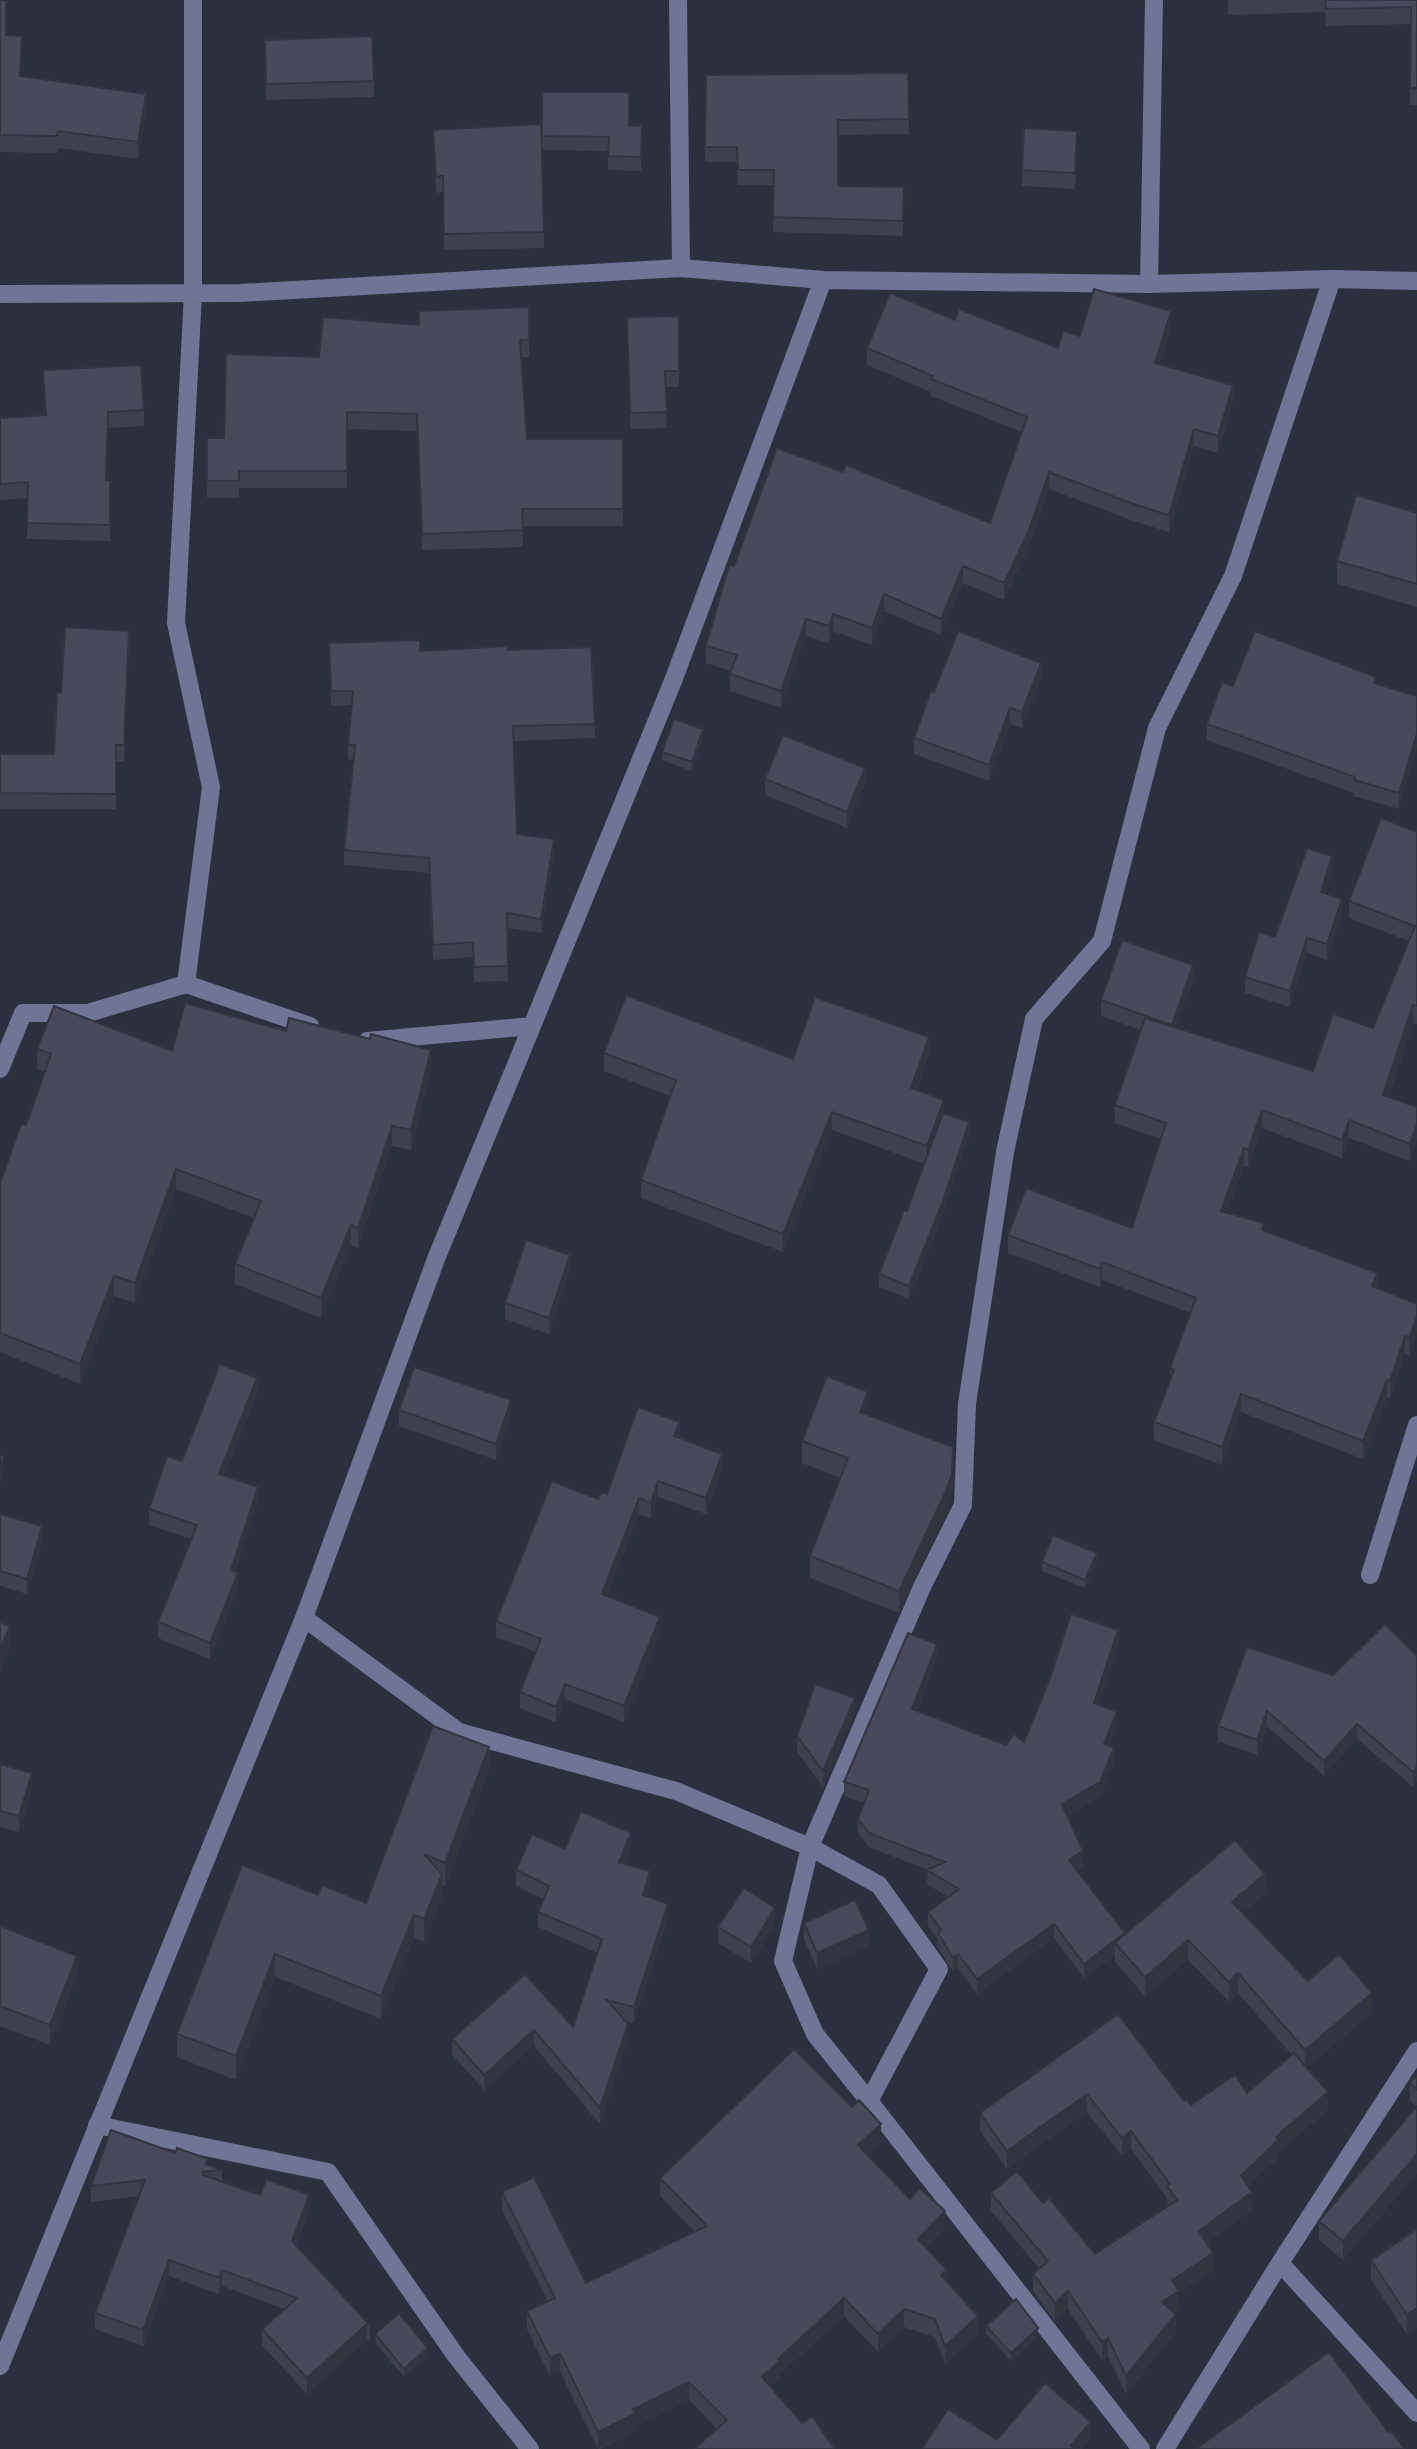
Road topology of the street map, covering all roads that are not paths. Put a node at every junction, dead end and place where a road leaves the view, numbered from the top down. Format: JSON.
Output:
{"nodes":[{"id":1,"x":193,"y":0,"type":"edge"},
{"id":2,"x":678,"y":0,"type":"edge"},
{"id":3,"x":1154,"y":0,"type":"edge"},
{"id":4,"x":681,"y":268,"type":"junction"},
{"id":5,"x":1332,"y":279,"type":"junction"},
{"id":6,"x":823,"y":280,"type":"junction"},
{"id":7,"x":1417,"y":281,"type":"edge"},
{"id":8,"x":1149,"y":284,"type":"junction"},
{"id":9,"x":194,"y":293,"type":"junction"},
{"id":10,"x":0,"y":294,"type":"edge"},
{"id":11,"x":186,"y":984,"type":"junction"},
{"id":12,"x":532,"y":1026,"type":"junction"},
{"id":13,"x":330,"y":1033,"type":"edge"},
{"id":14,"x":356,"y":1042,"type":"edge"},
{"id":15,"x":0,"y":1069,"type":"edge"},
{"id":16,"x":1417,"y":1425,"type":"edge"},
{"id":17,"x":1370,"y":1575,"type":"dead end"},
{"id":18,"x":304,"y":1618,"type":"junction"},
{"id":19,"x":810,"y":1847,"type":"junction"},
{"id":20,"x":1417,"y":2051,"type":"edge"},
{"id":21,"x":869,"y":2101,"type":"junction"},
{"id":22,"x":97,"y":2125,"type":"junction"},
{"id":23,"x":1280,"y":2263,"type":"junction"},
{"id":24,"x":0,"y":2366,"type":"edge"},
{"id":25,"x":1417,"y":2413,"type":"edge"},
{"id":26,"x":530,"y":2449,"type":"edge"},
{"id":27,"x":1141,"y":2449,"type":"edge"},
{"id":28,"x":1165,"y":2449,"type":"edge"}],
"edges":[{"from":1,"to":9,"type":"street"},
{"from":2,"to":4,"type":"street"},
{"from":3,"to":8,"type":"street"},
{"from":4,"to":6,"type":"street"},
{"from":4,"to":9,"type":"street"},
{"from":5,"to":7,"type":"street"},
{"from":5,"to":8,"type":"street"},
{"from":5,"to":19,"type":"street"},
{"from":6,"to":8,"type":"street"},
{"from":6,"to":12,"type":"street"},
{"from":9,"to":10,"type":"street"},
{"from":9,"to":11,"type":"street"},
{"from":11,"to":13,"type":"street"},
{"from":11,"to":15,"type":"street"},
{"from":12,"to":14,"type":"street"},
{"from":12,"to":18,"type":"street"},
{"from":16,"to":17,"type":"street"},
{"from":18,"to":19,"type":"street"},
{"from":18,"to":22,"type":"street"},
{"from":19,"to":21,"type":"street"},
{"from":19,"to":21,"type":"street"},
{"from":20,"to":23,"type":"street"},
{"from":21,"to":27,"type":"street"},
{"from":22,"to":24,"type":"street"},
{"from":22,"to":26,"type":"street"},
{"from":23,"to":25,"type":"street"},
{"from":23,"to":28,"type":"street"}]}
